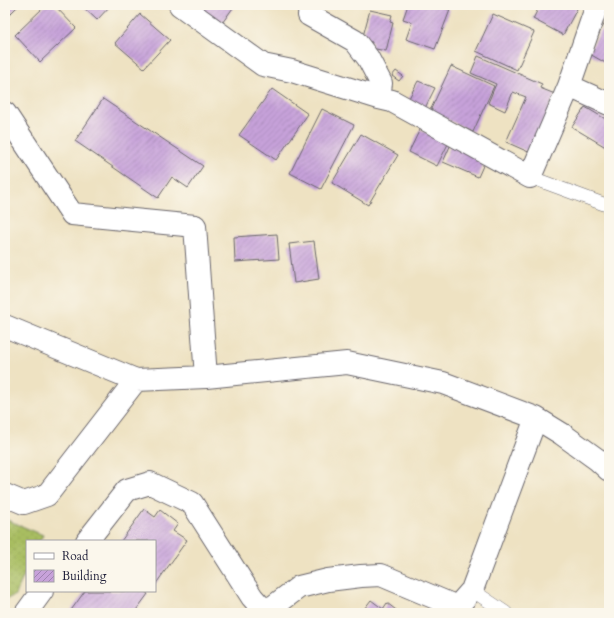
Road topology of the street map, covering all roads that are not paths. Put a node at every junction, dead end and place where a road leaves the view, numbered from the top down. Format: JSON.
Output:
{"nodes":[{"id":1,"x":180,"y":5,"type":"edge"},
{"id":2,"x":597,"y":5,"type":"edge"},
{"id":3,"x":309,"y":15,"type":"dead end"},
{"id":4,"x":569,"y":86,"type":"junction"},
{"id":5,"x":379,"y":98,"type":"junction"},
{"id":6,"x":609,"y":104,"type":"edge"},
{"id":7,"x":5,"y":113,"type":"edge"},
{"id":8,"x":530,"y":177,"type":"junction"},
{"id":9,"x":609,"y":206,"type":"edge"},
{"id":10,"x":5,"y":326,"type":"edge"},
{"id":11,"x":206,"y":377,"type":"junction"},
{"id":12,"x":136,"y":380,"type":"junction"},
{"id":13,"x":536,"y":418,"type":"junction"},
{"id":14,"x":609,"y":470,"type":"edge"},
{"id":15,"x":5,"y":495,"type":"edge"},
{"id":16,"x":88,"y":540,"type":"edge"},
{"id":17,"x":472,"y":590,"type":"junction"},
{"id":18,"x":41,"y":592,"type":"edge"},
{"id":19,"x":456,"y":610,"type":"edge"},
{"id":20,"x":26,"y":613,"type":"edge"},
{"id":21,"x":506,"y":613,"type":"edge"}],
"edges":[{"from":1,"to":5,"type":"street"},
{"from":2,"to":4,"type":"street"},
{"from":3,"to":5,"type":"street"},
{"from":4,"to":6,"type":"street"},
{"from":4,"to":8,"type":"street"},
{"from":5,"to":8,"type":"street"},
{"from":7,"to":11,"type":"street"},
{"from":8,"to":9,"type":"lane"},
{"from":10,"to":12,"type":"street"},
{"from":11,"to":12,"type":"street"},
{"from":11,"to":13,"type":"street"},
{"from":12,"to":15,"type":"street"},
{"from":13,"to":14,"type":"street"},
{"from":13,"to":17,"type":"street"},
{"from":16,"to":19,"type":"street"},
{"from":17,"to":19,"type":"street"},
{"from":17,"to":21,"type":"lane"},
{"from":18,"to":20,"type":"street"}]}
